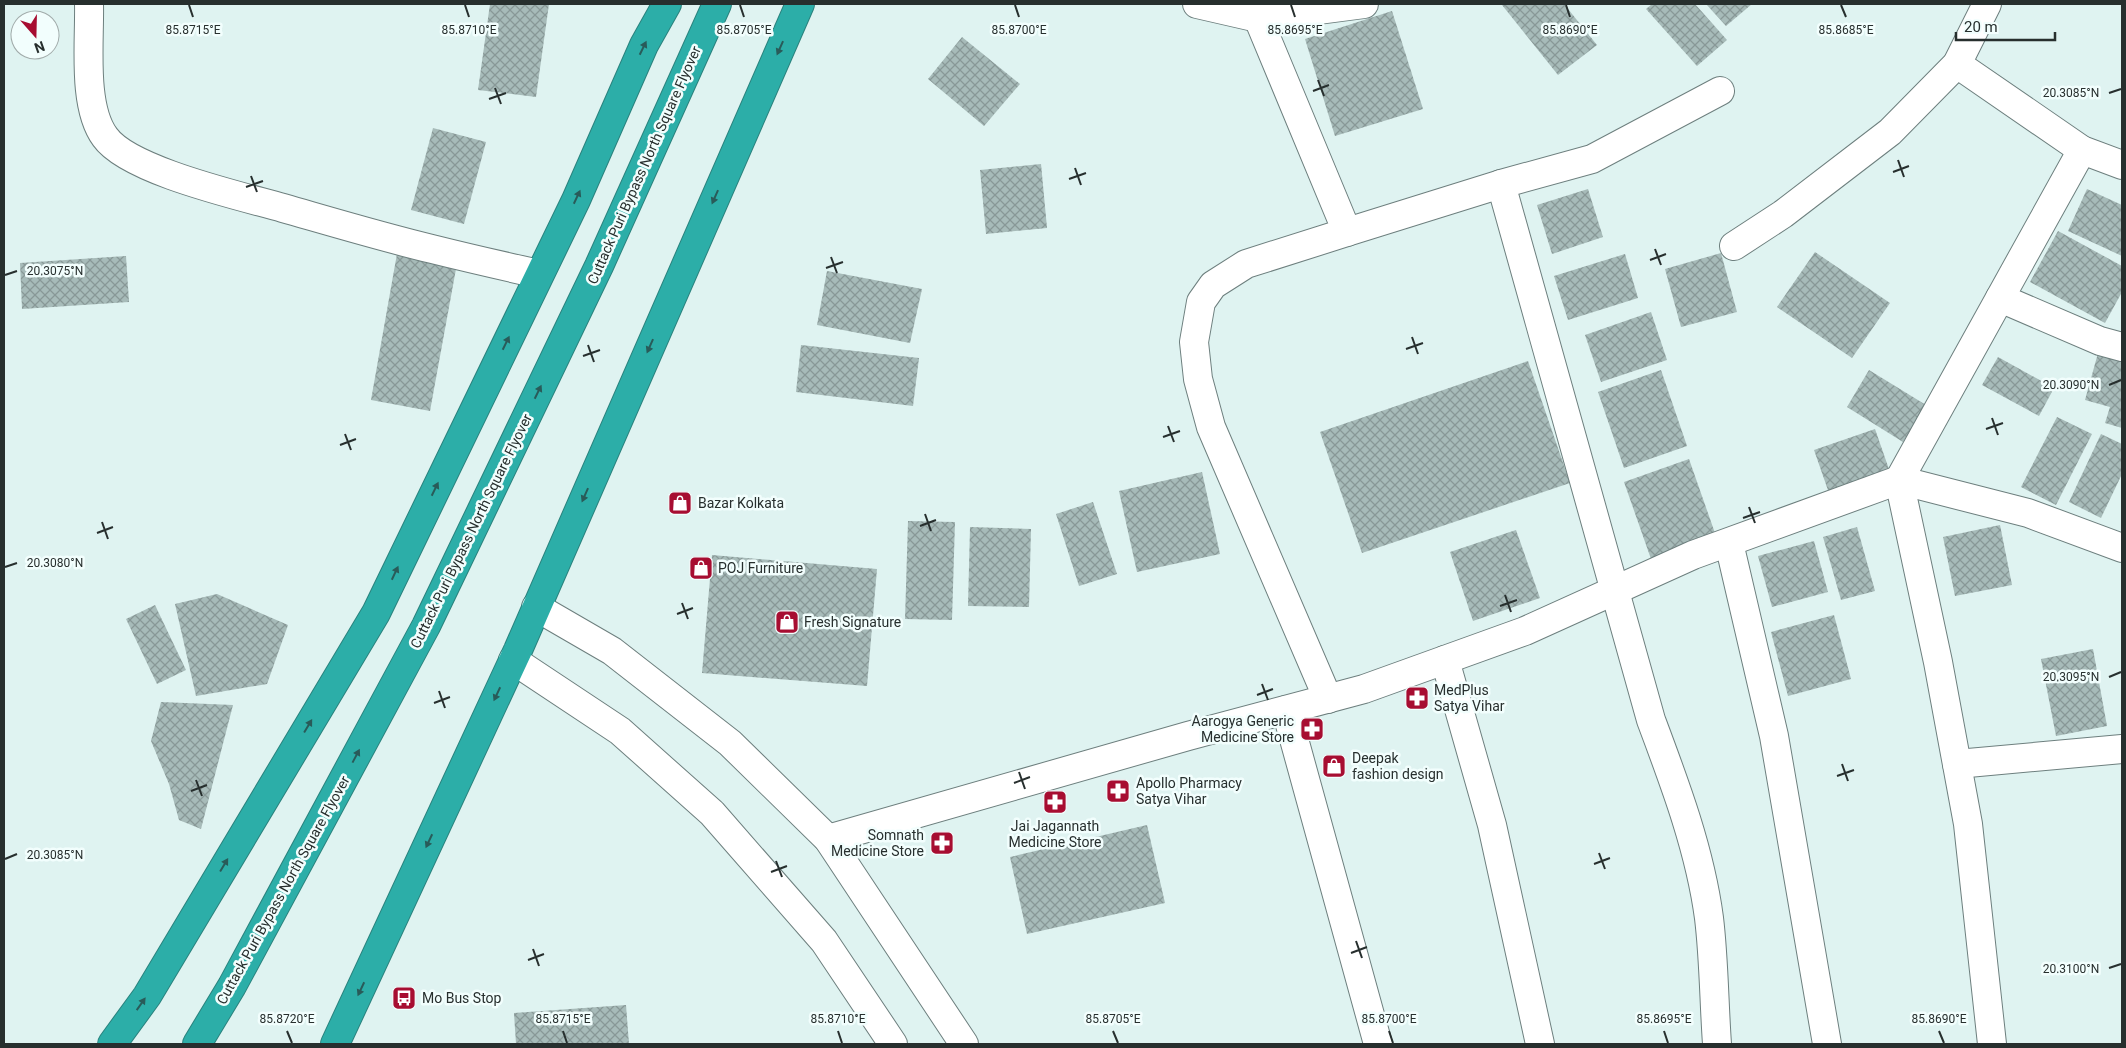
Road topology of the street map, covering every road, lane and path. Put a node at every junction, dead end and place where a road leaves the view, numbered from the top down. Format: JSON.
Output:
{"nodes":[{"id":1,"x":90,"y":4,"type":"edge"},
{"id":2,"x":667,"y":4,"type":"edge"},
{"id":3,"x":716,"y":4,"type":"edge"},
{"id":4,"x":800,"y":4,"type":"edge"},
{"id":5,"x":1197,"y":4,"type":"edge"},
{"id":6,"x":1364,"y":4,"type":"edge"},
{"id":7,"x":1986,"y":4,"type":"edge"},
{"id":8,"x":1258,"y":18,"type":"junction"},
{"id":9,"x":1957,"y":64,"type":"junction"},
{"id":10,"x":1720,"y":91,"type":"dead end"},
{"id":11,"x":2082,"y":150,"type":"junction"},
{"id":12,"x":2122,"y":166,"type":"edge"},
{"id":13,"x":1501,"y":184,"type":"junction"},
{"id":14,"x":1347,"y":232,"type":"junction"},
{"id":15,"x":1734,"y":246,"type":"dead end"},
{"id":16,"x":539,"y":274,"type":"junction"},
{"id":17,"x":2000,"y":298,"type":"junction"},
{"id":18,"x":2122,"y":347,"type":"edge"},
{"id":19,"x":1899,"y":480,"type":"junction"},
{"id":20,"x":1729,"y":543,"type":"junction"},
{"id":21,"x":2122,"y":548,"type":"edge"},
{"id":22,"x":1614,"y":591,"type":"junction"},
{"id":23,"x":534,"y":612,"type":"junction"},
{"id":24,"x":515,"y":655,"type":"junction"},
{"id":25,"x":1445,"y":660,"type":"junction"},
{"id":26,"x":1328,"y":699,"type":"junction"},
{"id":27,"x":1286,"y":710,"type":"junction"},
{"id":28,"x":2122,"y":749,"type":"edge"},
{"id":29,"x":1957,"y":764,"type":"junction"},
{"id":30,"x":828,"y":839,"type":"junction"},
{"id":31,"x":112,"y":1044,"type":"edge"},
{"id":32,"x":197,"y":1044,"type":"edge"},
{"id":33,"x":335,"y":1044,"type":"edge"},
{"id":34,"x":893,"y":1044,"type":"edge"},
{"id":35,"x":964,"y":1044,"type":"edge"},
{"id":36,"x":1378,"y":1044,"type":"edge"},
{"id":37,"x":1540,"y":1044,"type":"edge"},
{"id":38,"x":1717,"y":1044,"type":"edge"},
{"id":39,"x":1827,"y":1044,"type":"edge"},
{"id":40,"x":1992,"y":1044,"type":"edge"}],
"edges":[{"from":1,"to":16,"type":"street"},
{"from":16,"to":2,"type":"highway","one_way":true},
{"from":32,"to":3,"type":"highway","name":"Cuttack Puri Bypass North Square Flyover","one_way":true},
{"from":4,"to":23,"type":"highway","one_way":true},
{"from":5,"to":8,"type":"street"},
{"from":6,"to":8,"type":"street"},
{"from":7,"to":9,"type":"street"},
{"from":8,"to":14,"type":"street"},
{"from":9,"to":11,"type":"street"},
{"from":9,"to":15,"type":"street"},
{"from":10,"to":13,"type":"street"},
{"from":11,"to":12,"type":"street"},
{"from":11,"to":17,"type":"street"},
{"from":13,"to":14,"type":"street"},
{"from":13,"to":22,"type":"street"},
{"from":14,"to":26,"type":"street"},
{"from":31,"to":16,"type":"highway","one_way":true},
{"from":17,"to":18,"type":"street"},
{"from":17,"to":19,"type":"street"},
{"from":19,"to":20,"type":"street"},
{"from":19,"to":21,"type":"street"},
{"from":19,"to":29,"type":"street"},
{"from":20,"to":22,"type":"street"},
{"from":20,"to":39,"type":"street"},
{"from":22,"to":25,"type":"street"},
{"from":22,"to":38,"type":"street"},
{"from":23,"to":24,"type":"highway"},
{"from":23,"to":30,"type":"street"},
{"from":24,"to":33,"type":"highway","one_way":true},
{"from":24,"to":34,"type":"street"},
{"from":25,"to":26,"type":"street"},
{"from":25,"to":37,"type":"street"},
{"from":26,"to":27,"type":"street"},
{"from":27,"to":30,"type":"street"},
{"from":27,"to":36,"type":"street"},
{"from":28,"to":29,"type":"street"},
{"from":29,"to":40,"type":"street"},
{"from":30,"to":35,"type":"street"}]}
